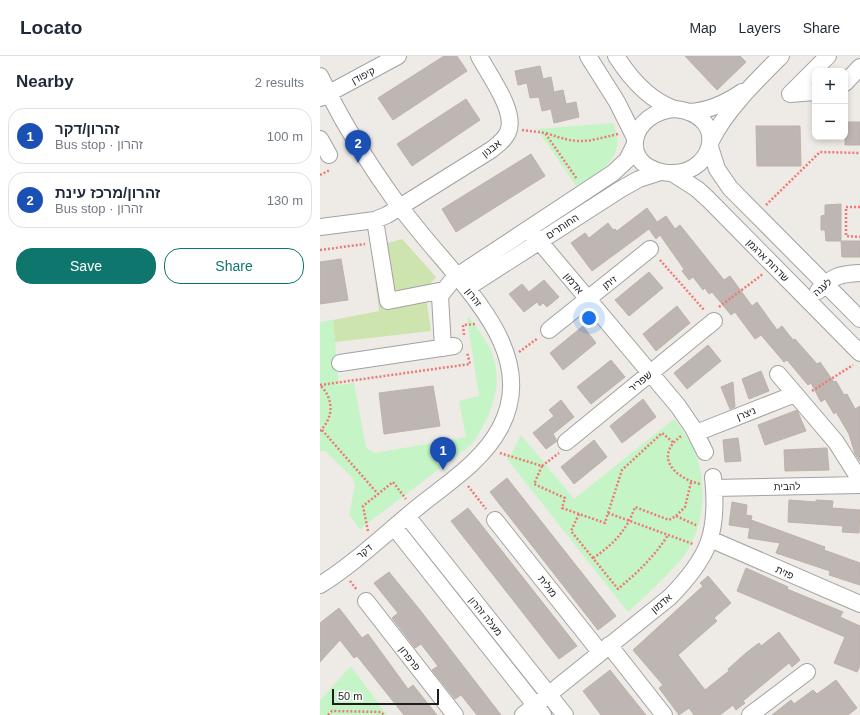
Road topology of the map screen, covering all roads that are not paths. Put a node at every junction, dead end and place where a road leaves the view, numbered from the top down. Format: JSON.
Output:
{"nodes":[{"id":1,"x":398,"y":56,"type":"edge"},
{"id":2,"x":479,"y":56,"type":"edge"},
{"id":3,"x":588,"y":56,"type":"edge"},
{"id":4,"x":616,"y":56,"type":"edge"},
{"id":5,"x":781,"y":56,"type":"edge"},
{"id":6,"x":828,"y":56,"type":"edge"},
{"id":7,"x":860,"y":67,"type":"edge"},
{"id":8,"x":816,"y":68,"type":"edge"},
{"id":9,"x":812,"y":72,"type":"edge"},
{"id":10,"x":320,"y":76,"type":"edge"},
{"id":11,"x":848,"y":80,"type":"edge"},
{"id":12,"x":756,"y":82,"type":"junction"},
{"id":13,"x":812,"y":92,"type":"edge"},
{"id":14,"x":324,"y":96,"type":"edge"},
{"id":15,"x":682,"y":110,"type":"junction"},
{"id":16,"x":634,"y":138,"type":"junction"},
{"id":17,"x":320,"y":139,"type":"edge"},
{"id":18,"x":711,"y":144,"type":"junction"},
{"id":19,"x":329,"y":155,"type":"dead end"},
{"id":20,"x":666,"y":172,"type":"junction"},
{"id":21,"x":401,"y":207,"type":"junction"},
{"id":22,"x":375,"y":220,"type":"junction"},
{"id":23,"x":320,"y":227,"type":"edge"},
{"id":24,"x":534,"y":235,"type":"junction"},
{"id":25,"x":650,"y":249,"type":"road end"},
{"id":26,"x":860,"y":273,"type":"edge"},
{"id":27,"x":462,"y":282,"type":"junction"},
{"id":28,"x":825,"y":284,"type":"junction"},
{"id":29,"x":444,"y":290,"type":"junction"},
{"id":30,"x":588,"y":299,"type":"junction"},
{"id":31,"x":808,"y":300,"type":"junction"},
{"id":32,"x":712,"y":318,"type":"road end"},
{"id":33,"x":860,"y":319,"type":"edge"},
{"id":34,"x":549,"y":330,"type":"road end"},
{"id":35,"x":860,"y":353,"type":"edge"},
{"id":36,"x":340,"y":363,"type":"dead end"},
{"id":37,"x":650,"y":373,"type":"junction"},
{"id":38,"x":778,"y":374,"type":"dead end"},
{"id":39,"x":797,"y":396,"type":"junction"},
{"id":40,"x":695,"y":431,"type":"junction"},
{"id":41,"x":566,"y":442,"type":"road end"},
{"id":42,"x":705,"y":452,"type":"dead end"},
{"id":43,"x":860,"y":480,"type":"edge"},
{"id":44,"x":713,"y":482,"type":"joint"},
{"id":45,"x":860,"y":485,"type":"edge"},
{"id":46,"x":410,"y":513,"type":"junction"},
{"id":47,"x":495,"y":520,"type":"road end"},
{"id":48,"x":394,"y":527,"type":"junction"},
{"id":49,"x":709,"y":539,"type":"junction"},
{"id":50,"x":320,"y":585,"type":"edge"},
{"id":51,"x":366,"y":601,"type":"road end"},
{"id":52,"x":860,"y":604,"type":"edge"},
{"id":53,"x":605,"y":649,"type":"junction"},
{"id":54,"x":807,"y":672,"type":"dead end"},
{"id":55,"x":548,"y":695,"type":"junction"},
{"id":56,"x":534,"y":712,"type":"edge"},
{"id":57,"x":455,"y":715,"type":"edge"},
{"id":58,"x":565,"y":715,"type":"edge"},
{"id":59,"x":664,"y":715,"type":"edge"},
{"id":60,"x":750,"y":715,"type":"edge"}],
"edges":[{"from":1,"to":14,"type":"street","name":"קיפודן"},
{"from":2,"to":21,"type":"street","name":"אבנון"},
{"from":3,"to":16,"type":"street"},
{"from":4,"to":15,"type":"street"},
{"from":5,"to":12,"type":"street"},
{"from":6,"to":8,"type":"street"},
{"from":7,"to":11,"type":"street"},
{"from":9,"to":13,"type":"street"},
{"from":10,"to":14,"type":"street","name":"זהרון"},
{"from":12,"to":15,"type":"street"},
{"from":12,"to":18,"type":"street"},
{"from":14,"to":21,"type":"street","name":"זהרון"},
{"from":15,"to":16,"type":"street"},
{"from":15,"to":18,"type":"street"},
{"from":16,"to":20,"type":"street"},
{"from":16,"to":24,"type":"street","name":"החותרים"},
{"from":17,"to":19,"type":"street"},
{"from":18,"to":20,"type":"street"},
{"from":18,"to":28,"type":"street"},
{"from":20,"to":24,"type":"street","name":"החותרים"},
{"from":20,"to":31,"type":"street","name":"שדרות ארגמן"},
{"from":21,"to":22,"type":"street","name":"אבנון"},
{"from":21,"to":27,"type":"street","name":"זהרון"},
{"from":22,"to":23,"type":"street","name":"אבנון"},
{"from":22,"to":29,"type":"street"},
{"from":24,"to":27,"type":"street","name":"החותרים"},
{"from":24,"to":30,"type":"street","name":"אדמון"},
{"from":25,"to":30,"type":"street","name":"זיתן"},
{"from":26,"to":28,"type":"street","name":"לענה"},
{"from":27,"to":29,"type":"street","name":"החותרים"},
{"from":27,"to":46,"type":"street","name":"זהרון"},
{"from":28,"to":31,"type":"street","name":"לענה"},
{"from":28,"to":33,"type":"street"},
{"from":29,"to":36,"type":"street"},
{"from":30,"to":34,"type":"street","name":"זיתן"},
{"from":30,"to":37,"type":"street","name":"אדמון"},
{"from":31,"to":35,"type":"street","name":"שדרות ארגמן"},
{"from":32,"to":37,"type":"street","name":"שפריר"},
{"from":37,"to":40,"type":"street","name":"אדמון"},
{"from":37,"to":41,"type":"street","name":"שפריר"},
{"from":38,"to":39,"type":"street"},
{"from":39,"to":40,"type":"street","name":"ניצרן"},
{"from":39,"to":43,"type":"street"},
{"from":40,"to":42,"type":"street","name":"אדמון"},
{"from":44,"to":45,"type":"street","name":"להבית"},
{"from":44,"to":49,"type":"street","name":"אדמון"},
{"from":46,"to":48,"type":"street","name":"דקר"},
{"from":46,"to":55,"type":"street","name":"מעלה זהרון"},
{"from":47,"to":53,"type":"street","name":"מולית"},
{"from":48,"to":50,"type":"street","name":"דקר"},
{"from":48,"to":56,"type":"street","name":"מעלה זהרון"},
{"from":49,"to":52,"type":"street","name":"פזית"},
{"from":49,"to":53,"type":"street","name":"אדמון"},
{"from":51,"to":57,"type":"street","name":"פרפרון"},
{"from":53,"to":55,"type":"street","name":"אדמון"},
{"from":53,"to":59,"type":"street","name":"מולית"},
{"from":54,"to":60,"type":"street"},
{"from":55,"to":56,"type":"street","name":"אדמון"},
{"from":55,"to":58,"type":"street","name":"מעלה זהרון"}]}
